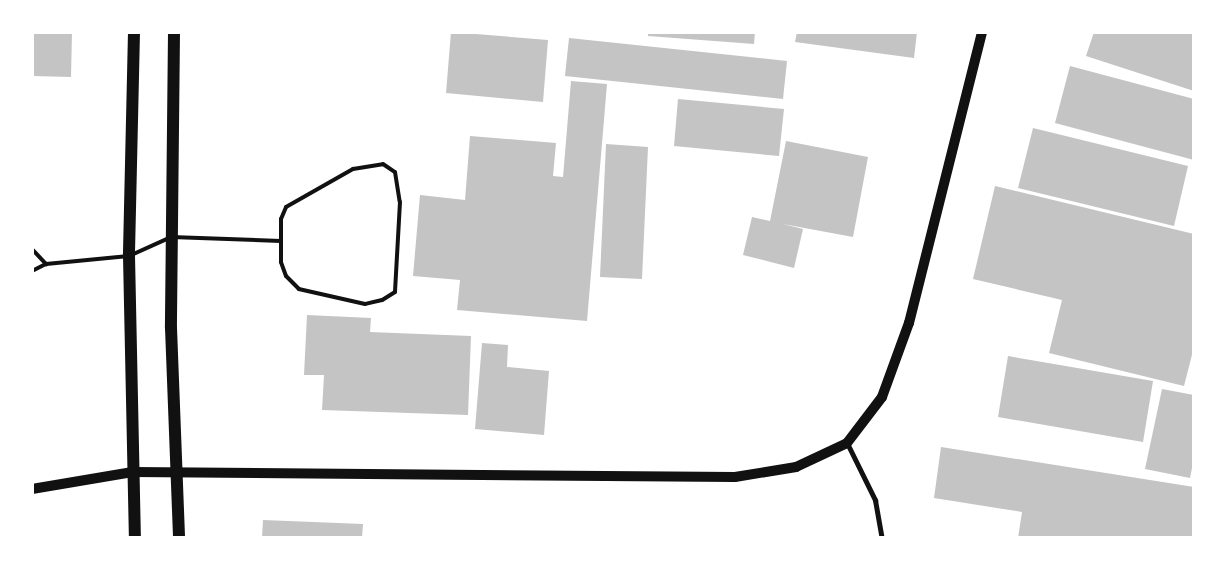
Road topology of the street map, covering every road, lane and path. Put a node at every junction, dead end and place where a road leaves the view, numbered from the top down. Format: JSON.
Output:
{"nodes":[{"id":1,"x":134,"y":32,"type":"edge"},
{"id":2,"x":174,"y":32,"type":"edge"},
{"id":3,"x":982,"y":32,"type":"edge"},
{"id":4,"x":171,"y":237,"type":"junction"},
{"id":5,"x":281,"y":241,"type":"junction"},
{"id":6,"x":32,"y":249,"type":"edge"},
{"id":7,"x":129,"y":256,"type":"junction"},
{"id":8,"x":46,"y":264,"type":"junction"},
{"id":9,"x":32,"y":271,"type":"edge"},
{"id":10,"x":847,"y":443,"type":"junction"},
{"id":11,"x":133,"y":472,"type":"junction"},
{"id":12,"x":176,"y":472,"type":"junction"},
{"id":13,"x":32,"y":489,"type":"edge"},
{"id":14,"x":882,"y":536,"type":"edge"},
{"id":15,"x":135,"y":538,"type":"edge"},
{"id":16,"x":179,"y":538,"type":"edge"}],
"edges":[{"from":1,"to":7,"type":"main road"},
{"from":2,"to":4,"type":"main road"},
{"from":3,"to":10,"type":"main road"},
{"from":4,"to":5,"type":"lane"},
{"from":4,"to":7,"type":"lane"},
{"from":4,"to":12,"type":"main road"},
{"from":5,"to":5,"type":"lane"},
{"from":6,"to":8,"type":"lane"},
{"from":7,"to":8,"type":"lane"},
{"from":7,"to":11,"type":"main road"},
{"from":8,"to":9,"type":"lane"},
{"from":10,"to":12,"type":"main road"},
{"from":10,"to":14,"type":"street"},
{"from":11,"to":12,"type":"main road"},
{"from":11,"to":13,"type":"main road"},
{"from":11,"to":15,"type":"main road"},
{"from":12,"to":16,"type":"main road"}]}
